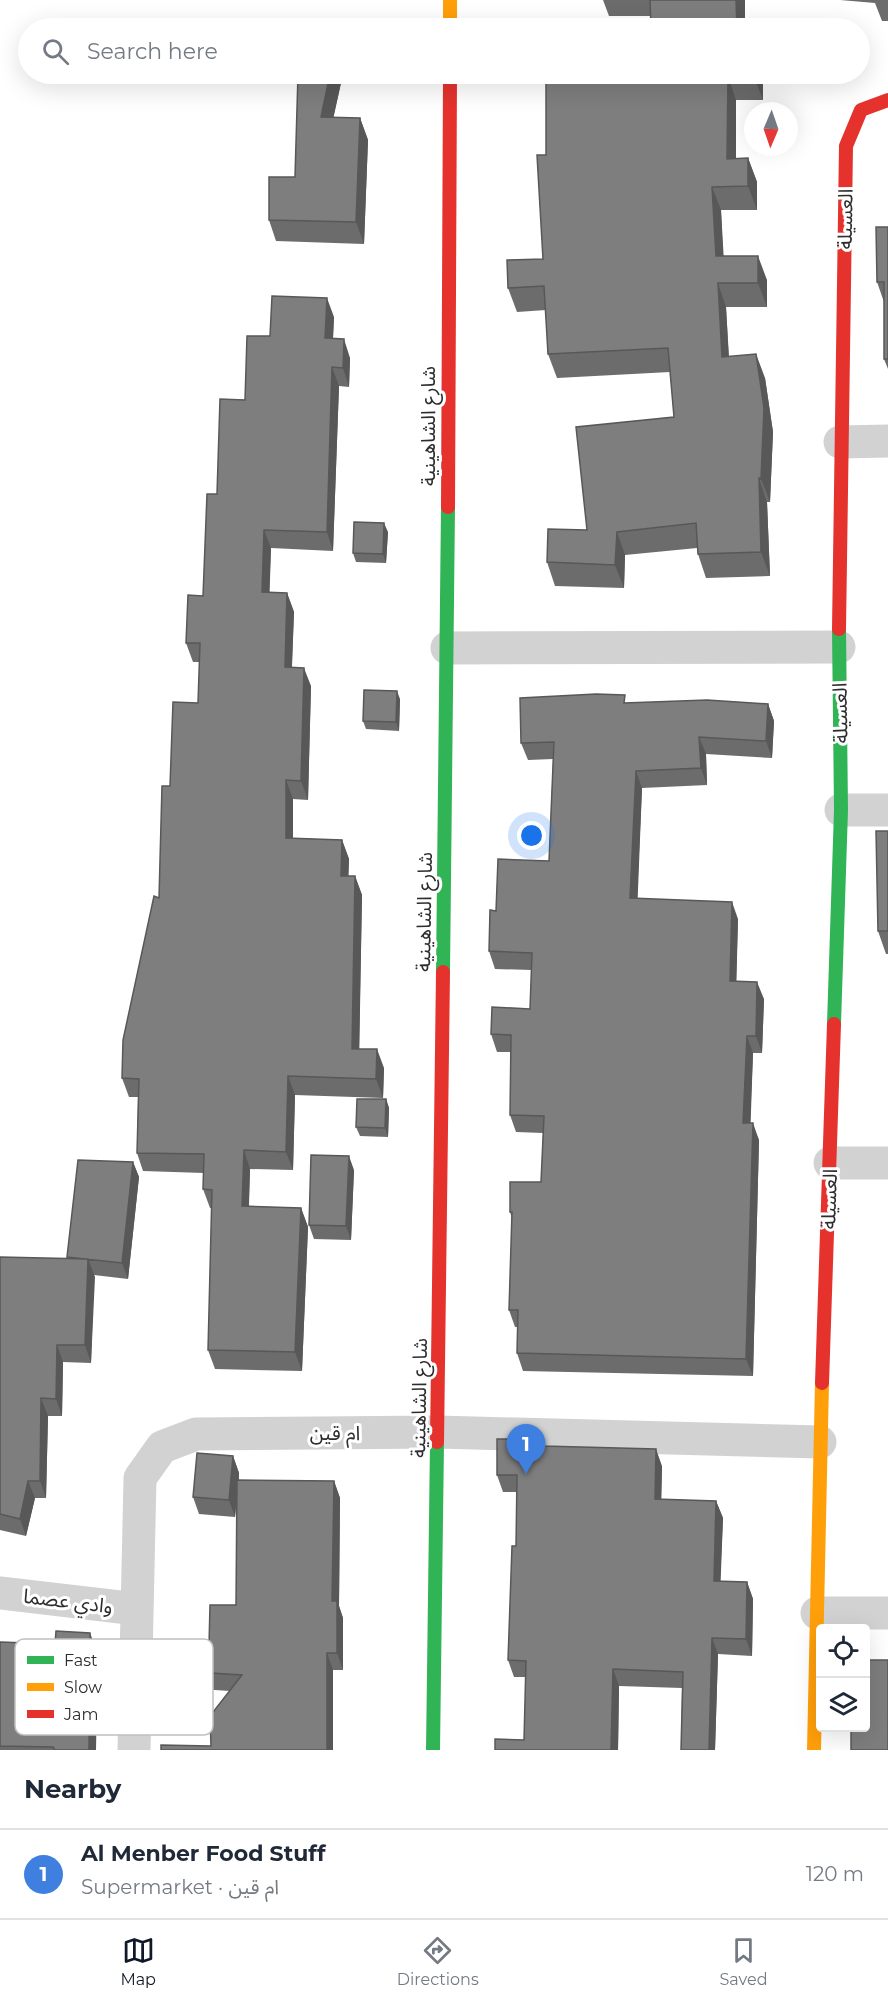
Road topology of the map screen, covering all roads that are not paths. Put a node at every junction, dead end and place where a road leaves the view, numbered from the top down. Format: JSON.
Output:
{"nodes":[{"id":1,"x":450,"y":0,"type":"edge"},
{"id":2,"x":450,"y":18,"type":"edge"},
{"id":3,"x":450,"y":84,"type":"edge"},
{"id":4,"x":888,"y":99,"type":"edge"},
{"id":5,"x":888,"y":441,"type":"edge"},
{"id":6,"x":840,"y":442,"type":"junction"},
{"id":7,"x":838,"y":647,"type":"junction"},
{"id":8,"x":447,"y":648,"type":"junction"},
{"id":9,"x":841,"y":810,"type":"junction"},
{"id":10,"x":888,"y":810,"type":"edge"},
{"id":11,"x":830,"y":1163,"type":"junction"},
{"id":12,"x":888,"y":1163,"type":"edge"},
{"id":13,"x":438,"y":1432,"type":"junction"},
{"id":14,"x":820,"y":1442,"type":"junction"},
{"id":15,"x":0,"y":1593,"type":"edge"},
{"id":16,"x":137,"y":1609,"type":"junction"},
{"id":17,"x":888,"y":1612,"type":"edge"},
{"id":18,"x":817,"y":1613,"type":"junction"},
{"id":19,"x":136,"y":1639,"type":"edge"},
{"id":20,"x":134,"y":1735,"type":"edge"},
{"id":21,"x":134,"y":1750,"type":"edge"},
{"id":22,"x":433,"y":1750,"type":"edge"},
{"id":23,"x":814,"y":1750,"type":"edge"}],
"edges":[{"from":1,"to":2,"type":"street"},
{"from":3,"to":8,"type":"street","name":"شارع الشاهينية"},
{"from":4,"to":6,"type":"street","name":"العسيلة"},
{"from":5,"to":6,"type":"street"},
{"from":6,"to":7,"type":"street","name":"العسيلة"},
{"from":7,"to":8,"type":"street"},
{"from":7,"to":9,"type":"street","name":"العسيلة"},
{"from":8,"to":13,"type":"street","name":"شارع الشاهينية"},
{"from":9,"to":10,"type":"street"},
{"from":9,"to":11,"type":"street","name":"العسيلة"},
{"from":11,"to":12,"type":"street"},
{"from":11,"to":14,"type":"street","name":"العسيلة"},
{"from":13,"to":14,"type":"street","name":"ام قين"},
{"from":13,"to":16,"type":"street","name":"ام قين"},
{"from":13,"to":22,"type":"street","name":"شارع الشاهينية"},
{"from":14,"to":18,"type":"street","name":"العسيلة"},
{"from":15,"to":16,"type":"street","name":"وادي عصما"},
{"from":16,"to":19,"type":"street","name":"ام قين"},
{"from":17,"to":18,"type":"street"},
{"from":18,"to":23,"type":"street","name":"العسيلة"},
{"from":20,"to":21,"type":"street","name":"ام قين"}]}
